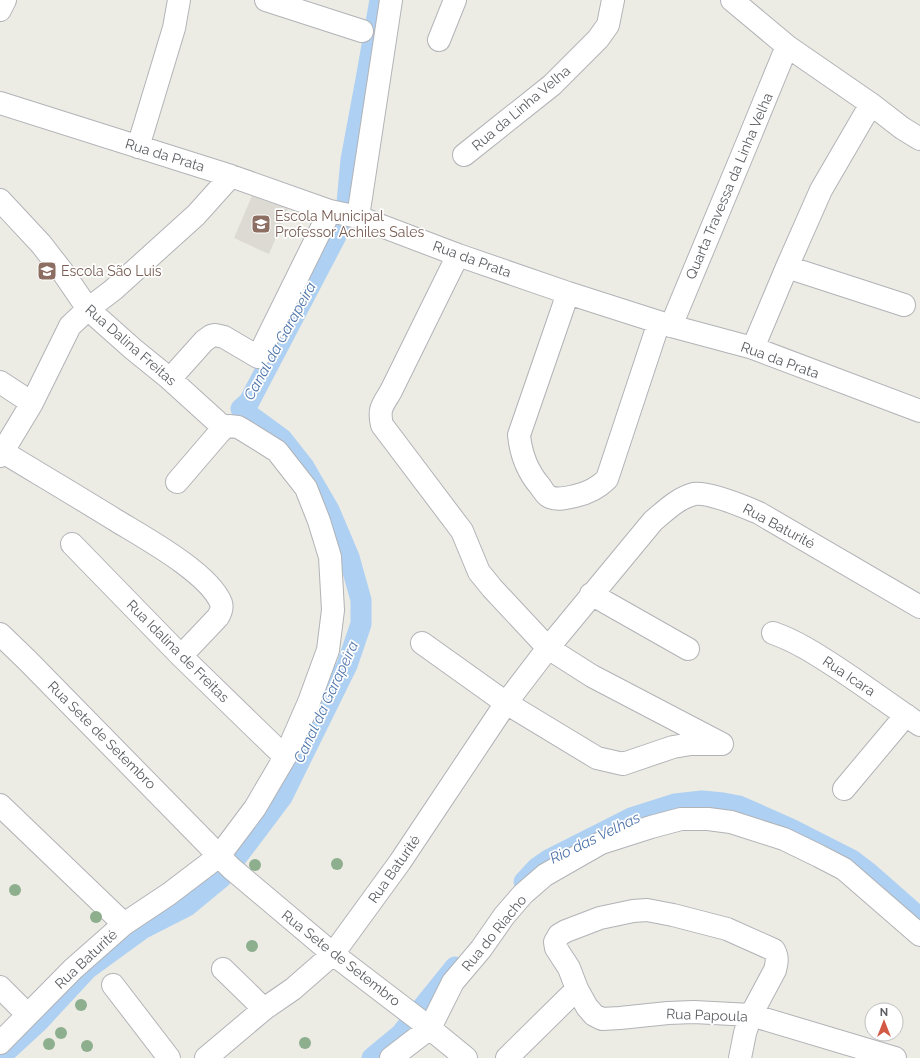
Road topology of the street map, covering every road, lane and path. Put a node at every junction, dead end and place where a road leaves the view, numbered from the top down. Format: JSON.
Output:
{"nodes":[{"id":1,"x":5,"y":0,"type":"edge"},
{"id":2,"x":179,"y":0,"type":"edge"},
{"id":3,"x":266,"y":0,"type":"edge"},
{"id":4,"x":391,"y":0,"type":"edge"},
{"id":5,"x":455,"y":0,"type":"edge"},
{"id":6,"x":613,"y":0,"type":"edge"},
{"id":7,"x":732,"y":0,"type":"edge"},
{"id":8,"x":0,"y":10,"type":"edge"},
{"id":9,"x":362,"y":31,"type":"dead end"},
{"id":10,"x":439,"y":40,"type":"dead end"},
{"id":11,"x":786,"y":46,"type":"junction"},
{"id":12,"x":0,"y":103,"type":"edge"},
{"id":13,"x":871,"y":104,"type":"junction"},
{"id":14,"x":920,"y":139,"type":"edge"},
{"id":15,"x":138,"y":147,"type":"junction"},
{"id":16,"x":464,"y":155,"type":"dead end"},
{"id":17,"x":231,"y":176,"type":"junction"},
{"id":18,"x":0,"y":200,"type":"edge"},
{"id":19,"x":343,"y":214,"type":"junction"},
{"id":20,"x":458,"y":255,"type":"junction"},
{"id":21,"x":786,"y":267,"type":"junction"},
{"id":22,"x":568,"y":293,"type":"junction"},
{"id":23,"x":904,"y":305,"type":"dead end"},
{"id":24,"x":88,"y":309,"type":"junction"},
{"id":25,"x":665,"y":324,"type":"junction"},
{"id":26,"x":753,"y":348,"type":"junction"},
{"id":27,"x":170,"y":379,"type":"junction"},
{"id":28,"x":0,"y":382,"type":"edge"},
{"id":29,"x":32,"y":403,"type":"junction"},
{"id":30,"x":920,"y":411,"type":"edge"},
{"id":31,"x":223,"y":429,"type":"junction"},
{"id":32,"x":2,"y":454,"type":"edge"},
{"id":33,"x":177,"y":482,"type":"dead end"},
{"id":34,"x":72,"y":544,"type":"dead end"},
{"id":35,"x":591,"y":594,"type":"junction"},
{"id":36,"x":920,"y":607,"type":"edge"},
{"id":37,"x":773,"y":633,"type":"dead end"},
{"id":38,"x":0,"y":634,"type":"edge"},
{"id":39,"x":422,"y":643,"type":"dead end"},
{"id":40,"x":548,"y":648,"type":"junction"},
{"id":41,"x":688,"y":649,"type":"dead end"},
{"id":42,"x":180,"y":656,"type":"junction"},
{"id":43,"x":506,"y":703,"type":"junction"},
{"id":44,"x":913,"y":720,"type":"edge"},
{"id":45,"x":285,"y":757,"type":"junction"},
{"id":46,"x":844,"y":789,"type":"dead end"},
{"id":47,"x":0,"y":805,"type":"edge"},
{"id":48,"x":224,"y":861,"type":"junction"},
{"id":49,"x":124,"y":924,"type":"junction"},
{"id":50,"x":920,"y":935,"type":"edge"},
{"id":51,"x":333,"y":954,"type":"junction"},
{"id":52,"x":222,"y":970,"type":"dead end"},
{"id":53,"x":113,"y":985,"type":"dead end"},
{"id":54,"x":0,"y":987,"type":"edge"},
{"id":55,"x":578,"y":989,"type":"junction"},
{"id":56,"x":264,"y":1009,"type":"junction"},
{"id":57,"x":28,"y":1014,"type":"junction"},
{"id":58,"x":751,"y":1015,"type":"junction"},
{"id":59,"x":426,"y":1025,"type":"junction"},
{"id":60,"x":0,"y":1043,"type":"edge"},
{"id":61,"x":169,"y":1058,"type":"edge"},
{"id":62,"x":206,"y":1058,"type":"edge"},
{"id":63,"x":391,"y":1058,"type":"edge"},
{"id":64,"x":466,"y":1058,"type":"edge"},
{"id":65,"x":507,"y":1058,"type":"edge"},
{"id":66,"x":740,"y":1058,"type":"edge"},
{"id":67,"x":894,"y":1058,"type":"edge"}],
"edges":[{"from":1,"to":8,"type":"street"},
{"from":2,"to":15,"type":"street"},
{"from":3,"to":9,"type":"street"},
{"from":4,"to":19,"type":"street"},
{"from":5,"to":10,"type":"street"},
{"from":6,"to":16,"type":"street","name":"Rua da Linha Velha"},
{"from":7,"to":11,"type":"street"},
{"from":11,"to":13,"type":"street"},
{"from":11,"to":25,"type":"street","name":"Quarta Travessa da Linha Velha"},
{"from":12,"to":15,"type":"street","name":"Rua da Prata"},
{"from":13,"to":14,"type":"street"},
{"from":13,"to":21,"type":"street"},
{"from":15,"to":17,"type":"street","name":"Rua da Prata"},
{"from":17,"to":19,"type":"street","name":"Rua da Prata"},
{"from":17,"to":24,"type":"street"},
{"from":18,"to":24,"type":"street","name":"Rua Dalina Freitas"},
{"from":19,"to":20,"type":"street","name":"Rua da Prata"},
{"from":19,"to":27,"type":"street"},
{"from":20,"to":22,"type":"street","name":"Rua da Prata"},
{"from":20,"to":40,"type":"street"},
{"from":21,"to":23,"type":"street"},
{"from":21,"to":26,"type":"street"},
{"from":22,"to":25,"type":"street","name":"Rua da Prata"},
{"from":22,"to":25,"type":"street","name":"Quarta Travessa da Linha Velha"},
{"from":24,"to":27,"type":"street","name":"Rua Dalina Freitas"},
{"from":24,"to":29,"type":"street"},
{"from":25,"to":26,"type":"street","name":"Rua da Prata"},
{"from":26,"to":30,"type":"street","name":"Rua da Prata"},
{"from":27,"to":31,"type":"street","name":"Rua Dalina Freitas"},
{"from":28,"to":29,"type":"street"},
{"from":29,"to":32,"type":"street"},
{"from":31,"to":33,"type":"street"},
{"from":31,"to":45,"type":"street"},
{"from":32,"to":42,"type":"street"},
{"from":34,"to":42,"type":"street","name":"Rua Idalina de Freitas"},
{"from":35,"to":36,"type":"street","name":"Rua Baturité"},
{"from":35,"to":40,"type":"street","name":"Rua Baturité"},
{"from":35,"to":41,"type":"street"},
{"from":37,"to":44,"type":"street","name":"Rua Icara"},
{"from":38,"to":48,"type":"street","name":"Rua Sete de Setembro"},
{"from":39,"to":43,"type":"street"},
{"from":40,"to":43,"type":"street","name":"Rua Baturité"},
{"from":40,"to":43,"type":"street"},
{"from":42,"to":45,"type":"street","name":"Rua Idalina de Freitas"},
{"from":43,"to":51,"type":"street","name":"Rua Baturité"},
{"from":44,"to":46,"type":"street"},
{"from":45,"to":48,"type":"street"},
{"from":47,"to":49,"type":"street"},
{"from":48,"to":49,"type":"street","name":"Rua Baturité"},
{"from":48,"to":51,"type":"street","name":"Rua Sete de Setembro"},
{"from":49,"to":57,"type":"street","name":"Rua Baturité"},
{"from":50,"to":59,"type":"street","name":"Rua do Riacho"},
{"from":51,"to":56,"type":"street","name":"Rua Baturité"},
{"from":51,"to":59,"type":"street","name":"Rua Sete de Setembro"},
{"from":52,"to":56,"type":"street"},
{"from":53,"to":61,"type":"street"},
{"from":54,"to":57,"type":"street"},
{"from":55,"to":58,"type":"street","name":"Rua Papoula"},
{"from":55,"to":58,"type":"street","name":"Rua Papoula"},
{"from":55,"to":65,"type":"street"},
{"from":56,"to":62,"type":"street","name":"Rua Baturité"},
{"from":57,"to":60,"type":"street","name":"Rua Baturité"},
{"from":58,"to":66,"type":"street"},
{"from":58,"to":67,"type":"street","name":"Rua Papoula"},
{"from":59,"to":63,"type":"street"},
{"from":59,"to":64,"type":"street","name":"Rua Sete de Setembro"}]}
